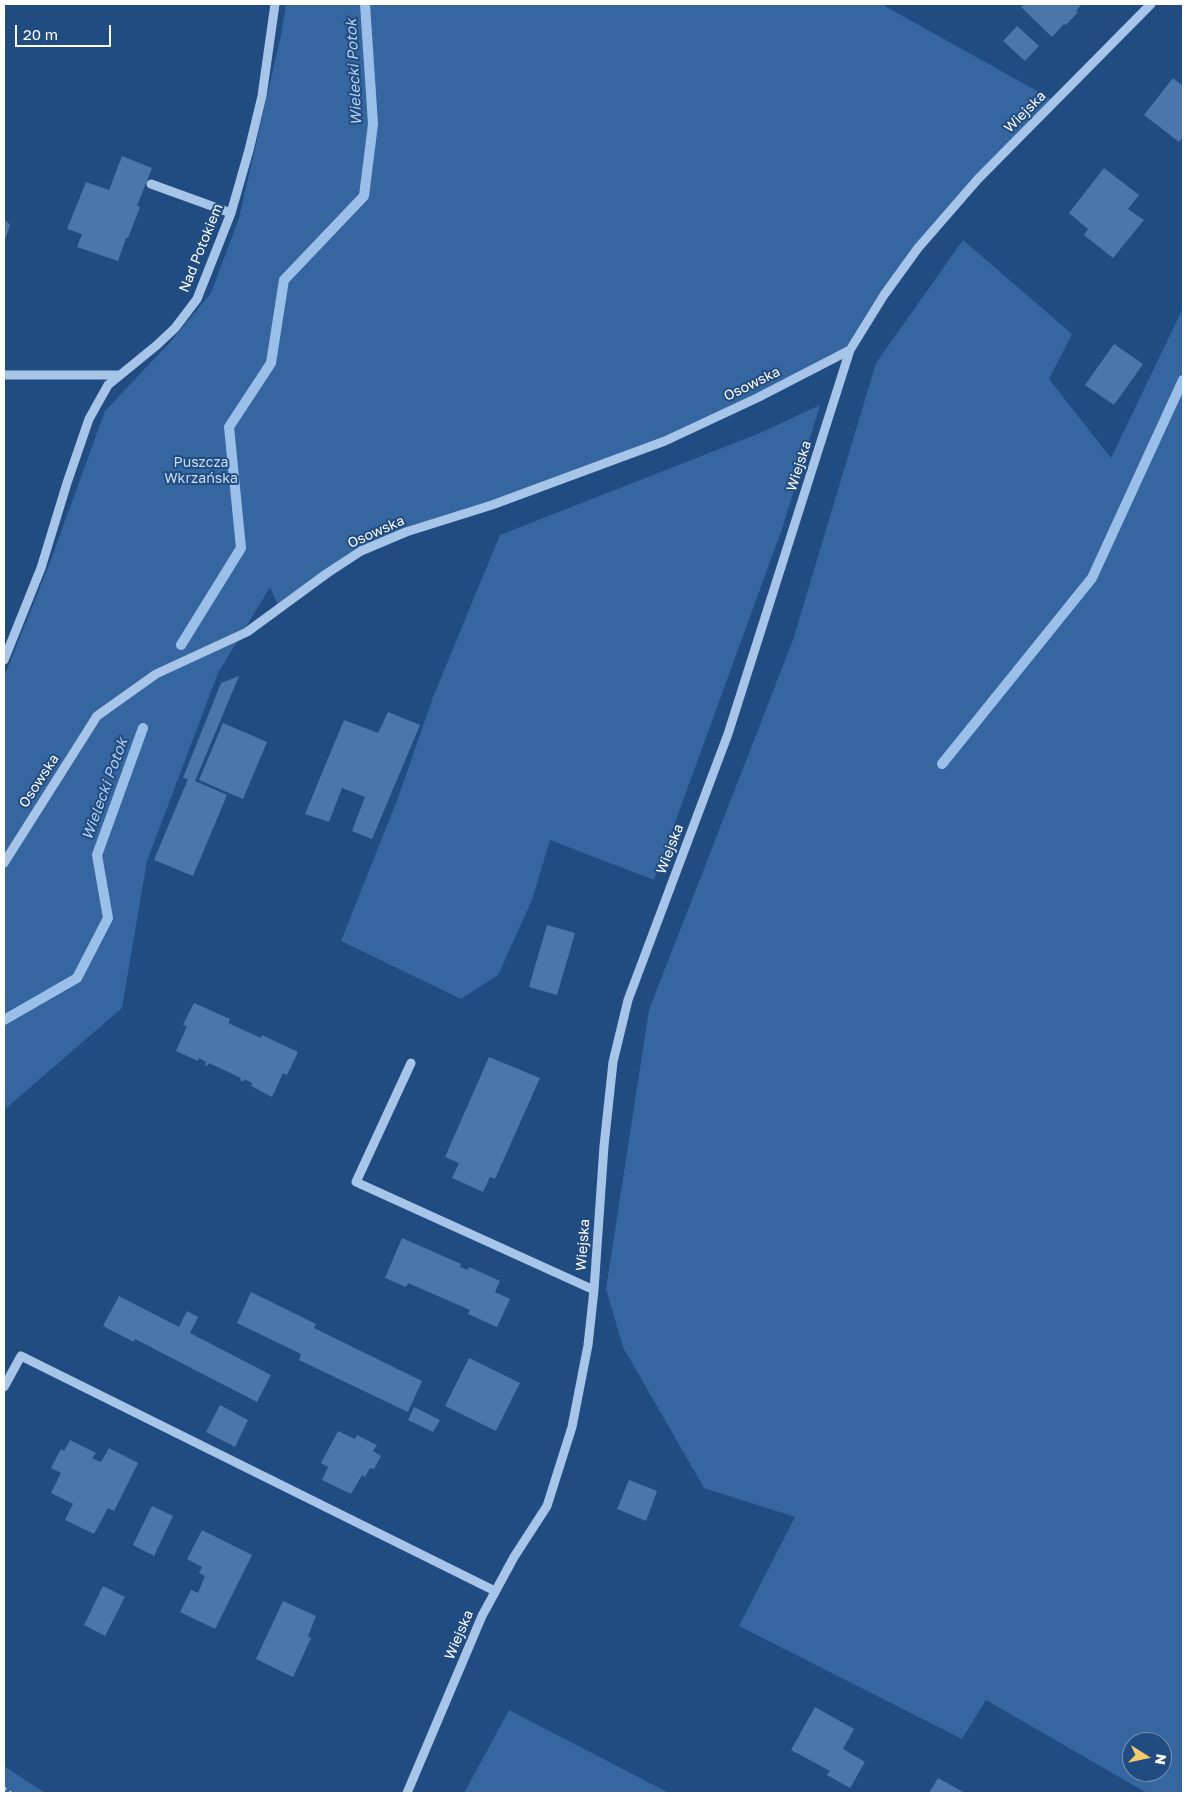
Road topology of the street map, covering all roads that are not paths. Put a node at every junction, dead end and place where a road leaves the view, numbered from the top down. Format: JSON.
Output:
{"nodes":[{"id":1,"x":275,"y":4,"type":"edge"},
{"id":2,"x":1151,"y":4,"type":"edge"},
{"id":3,"x":152,"y":184,"type":"dead end"},
{"id":4,"x":231,"y":213,"type":"junction"},
{"id":5,"x":850,"y":350,"type":"junction"},
{"id":6,"x":4,"y":374,"type":"edge"},
{"id":7,"x":119,"y":376,"type":"junction"},
{"id":8,"x":4,"y":660,"type":"edge"},
{"id":9,"x":4,"y":863,"type":"edge"},
{"id":10,"x":411,"y":1063,"type":"dead end"},
{"id":11,"x":594,"y":1290,"type":"junction"},
{"id":12,"x":4,"y":1388,"type":"edge"},
{"id":13,"x":495,"y":1591,"type":"junction"},
{"id":14,"x":407,"y":1793,"type":"edge"}],
"edges":[{"from":1,"to":4,"type":"street","name":"Nad Potokiem"},
{"from":2,"to":5,"type":"street","name":"Wiejska"},
{"from":3,"to":4,"type":"street"},
{"from":4,"to":7,"type":"street","name":"Nad Potokiem"},
{"from":5,"to":9,"type":"street","name":"Osowska"},
{"from":5,"to":11,"type":"street","name":"Wiejska"},
{"from":6,"to":7,"type":"street"},
{"from":7,"to":8,"type":"street","name":"Nad Potokiem"},
{"from":10,"to":11,"type":"street"},
{"from":11,"to":13,"type":"street","name":"Wiejska"},
{"from":12,"to":13,"type":"street"},
{"from":13,"to":14,"type":"street","name":"Wiejska"}]}
